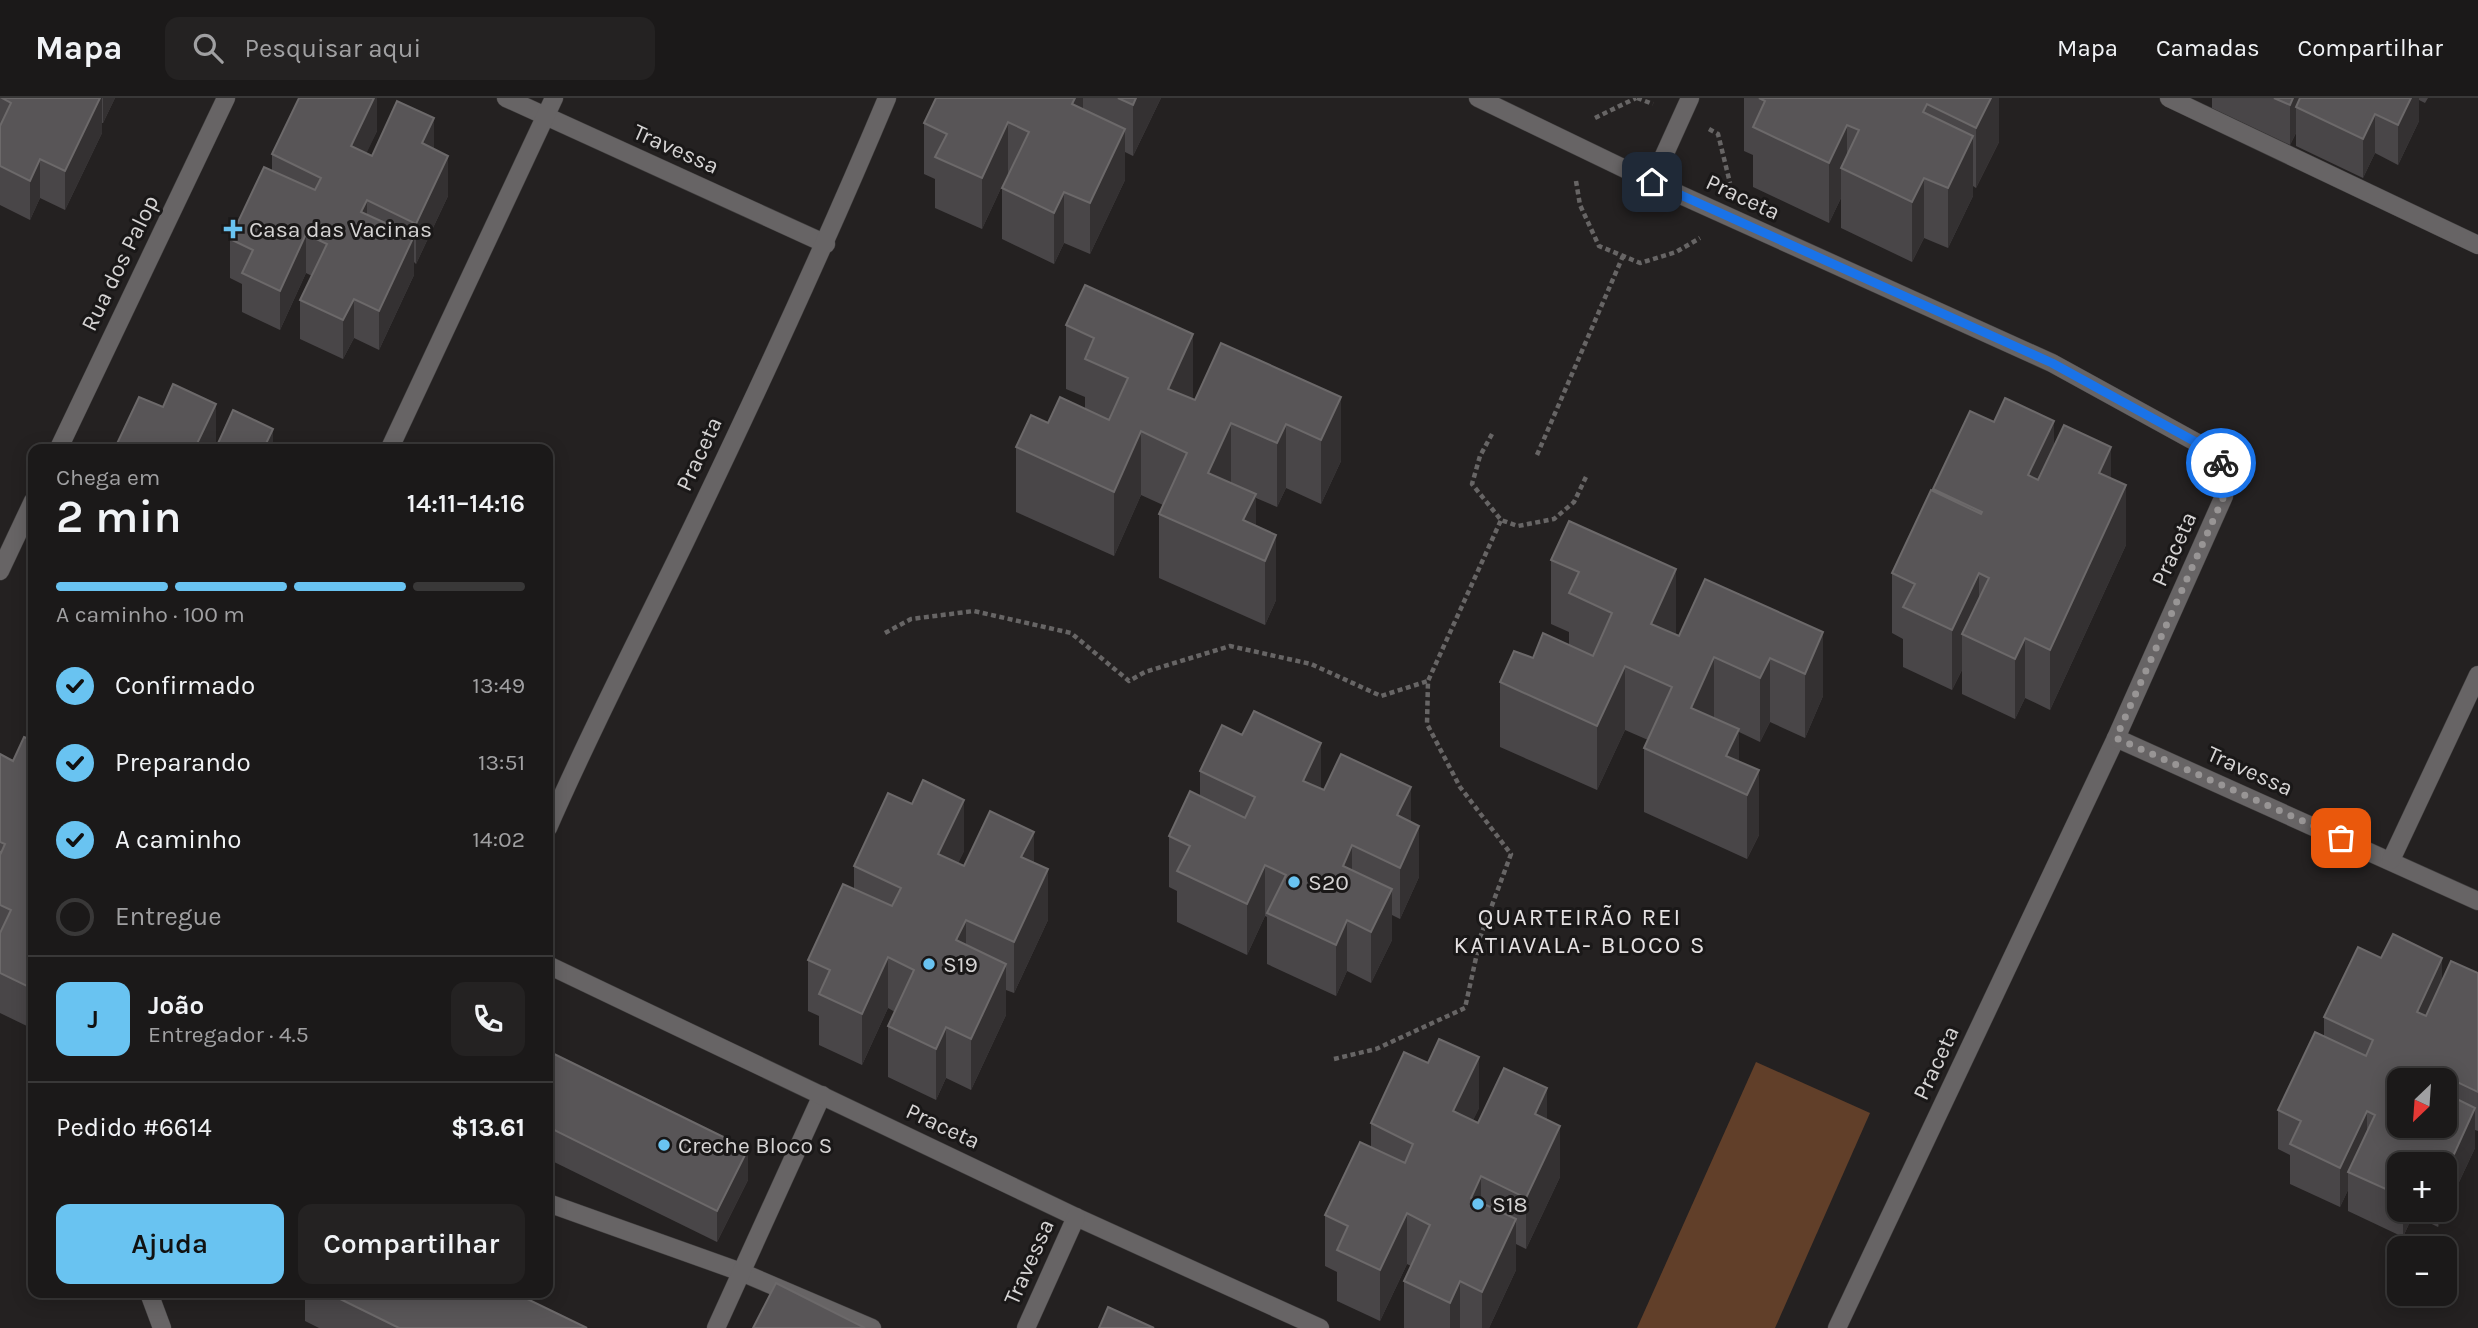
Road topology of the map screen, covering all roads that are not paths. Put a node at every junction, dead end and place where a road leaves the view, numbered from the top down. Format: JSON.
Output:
{"nodes":[{"id":1,"x":226,"y":98,"type":"edge"},
{"id":2,"x":506,"y":98,"type":"edge"},
{"id":3,"x":554,"y":98,"type":"edge"},
{"id":4,"x":887,"y":98,"type":"edge"},
{"id":5,"x":1478,"y":98,"type":"edge"},
{"id":6,"x":1690,"y":98,"type":"edge"},
{"id":7,"x":2169,"y":98,"type":"edge"},
{"id":8,"x":545,"y":117,"type":"junction"},
{"id":9,"x":1652,"y":182,"type":"junction"},
{"id":10,"x":825,"y":244,"type":"junction"},
{"id":11,"x":2478,"y":245,"type":"edge"},
{"id":12,"x":61,"y":444,"type":"edge"},
{"id":13,"x":392,"y":444,"type":"edge"},
{"id":14,"x":28,"y":512,"type":"edge"},
{"id":15,"x":0,"y":571,"type":"edge"},
{"id":16,"x":2478,"y":675,"type":"edge"},
{"id":17,"x":2116,"y":738,"type":"junction"},
{"id":18,"x":553,"y":816,"type":"edge"},
{"id":19,"x":2390,"y":860,"type":"junction"},
{"id":20,"x":2478,"y":901,"type":"edge"},
{"id":21,"x":553,"y":967,"type":"edge"},
{"id":22,"x":822,"y":1095,"type":"junction"},
{"id":23,"x":553,"y":1205,"type":"edge"},
{"id":24,"x":1076,"y":1217,"type":"junction"},
{"id":25,"x":741,"y":1272,"type":"junction"},
{"id":26,"x":151,"y":1298,"type":"edge"},
{"id":27,"x":162,"y":1328,"type":"edge"},
{"id":28,"x":716,"y":1328,"type":"edge"},
{"id":29,"x":872,"y":1328,"type":"edge"},
{"id":30,"x":1026,"y":1328,"type":"edge"},
{"id":31,"x":1320,"y":1328,"type":"edge"},
{"id":32,"x":1837,"y":1328,"type":"edge"}],
"edges":[{"from":1,"to":12,"type":"street","name":"Rua dos Palop"},
{"from":2,"to":8,"type":"street","name":"Travessa"},
{"from":3,"to":8,"type":"street"},
{"from":4,"to":10,"type":"street","name":"Praceta"},
{"from":5,"to":9,"type":"street","name":"Praceta"},
{"from":6,"to":9,"type":"street"},
{"from":7,"to":11,"type":"street"},
{"from":8,"to":10,"type":"street","name":"Travessa"},
{"from":8,"to":13,"type":"street"},
{"from":9,"to":17,"type":"street","name":"Praceta"},
{"from":10,"to":18,"type":"street","name":"Praceta"},
{"from":14,"to":15,"type":"street"},
{"from":16,"to":19,"type":"street"},
{"from":17,"to":19,"type":"street","name":"Travessa"},
{"from":17,"to":32,"type":"street","name":"Praceta"},
{"from":19,"to":20,"type":"street","name":"Travessa"},
{"from":21,"to":22,"type":"street","name":"Praceta"},
{"from":22,"to":24,"type":"street","name":"Praceta"},
{"from":22,"to":25,"type":"street"},
{"from":23,"to":25,"type":"street"},
{"from":24,"to":30,"type":"street","name":"Travessa"},
{"from":24,"to":31,"type":"street","name":"Praceta"},
{"from":25,"to":28,"type":"street"},
{"from":25,"to":29,"type":"street"},
{"from":26,"to":27,"type":"street"}]}
